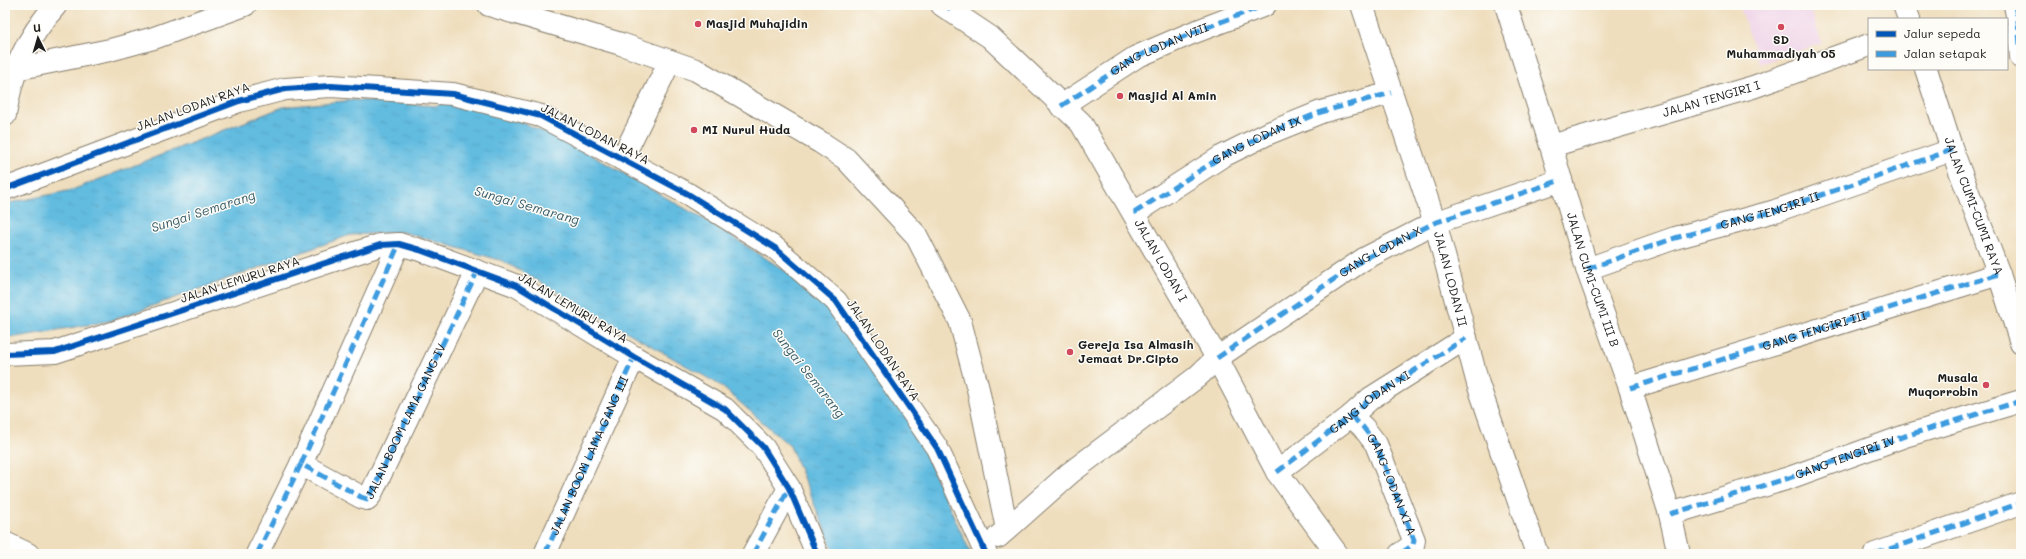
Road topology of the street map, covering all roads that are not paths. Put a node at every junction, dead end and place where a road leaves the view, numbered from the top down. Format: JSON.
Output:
{"nodes":[{"id":1,"x":56,"y":5,"type":"edge"},
{"id":2,"x":245,"y":5,"type":"edge"},
{"id":3,"x":489,"y":5,"type":"edge"},
{"id":4,"x":1265,"y":5,"type":"edge"},
{"id":5,"x":1362,"y":5,"type":"edge"},
{"id":6,"x":1506,"y":5,"type":"edge"},
{"id":7,"x":1904,"y":5,"type":"edge"},
{"id":8,"x":2015,"y":5,"type":"edge"},
{"id":9,"x":947,"y":6,"type":"edge"},
{"id":10,"x":1909,"y":18,"type":"edge"},
{"id":11,"x":1868,"y":45,"type":"edge"},
{"id":12,"x":2021,"y":57,"type":"edge"},
{"id":13,"x":670,"y":61,"type":"junction"},
{"id":14,"x":16,"y":69,"type":"junction"},
{"id":15,"x":1926,"y":70,"type":"edge"},
{"id":16,"x":1391,"y":93,"type":"junction"},
{"id":17,"x":1061,"y":106,"type":"junction"},
{"id":18,"x":5,"y":115,"type":"edge"},
{"id":19,"x":1551,"y":146,"type":"junction"},
{"id":20,"x":1952,"y":150,"type":"junction"},
{"id":21,"x":622,"y":159,"type":"junction"},
{"id":22,"x":1561,"y":180,"type":"junction"},
{"id":23,"x":5,"y":189,"type":"edge"},
{"id":24,"x":1134,"y":213,"type":"junction"},
{"id":25,"x":1434,"y":223,"type":"junction"},
{"id":26,"x":399,"y":244,"type":"junction"},
{"id":27,"x":1587,"y":269,"type":"junction"},
{"id":28,"x":477,"y":272,"type":"junction"},
{"id":29,"x":1999,"y":274,"type":"junction"},
{"id":30,"x":1466,"y":338,"type":"junction"},
{"id":31,"x":2021,"y":343,"type":"edge"},
{"id":32,"x":5,"y":354,"type":"edge"},
{"id":33,"x":634,"y":357,"type":"junction"},
{"id":34,"x":1217,"y":358,"type":"junction"},
{"id":35,"x":1630,"y":388,"type":"junction"},
{"id":36,"x":2021,"y":401,"type":"edge"},
{"id":37,"x":1351,"y":416,"type":"junction"},
{"id":38,"x":301,"y":464,"type":"junction"},
{"id":39,"x":1276,"y":472,"type":"junction"},
{"id":40,"x":789,"y":488,"type":"junction"},
{"id":41,"x":2021,"y":503,"type":"edge"},
{"id":42,"x":1670,"y":514,"type":"junction"},
{"id":43,"x":1007,"y":529,"type":"junction"},
{"id":44,"x":5,"y":543,"type":"edge"},
{"id":45,"x":985,"y":552,"type":"edge"},
{"id":46,"x":28,"y":554,"type":"edge"},
{"id":47,"x":257,"y":554,"type":"edge"},
{"id":48,"x":545,"y":554,"type":"edge"},
{"id":49,"x":753,"y":554,"type":"edge"},
{"id":50,"x":817,"y":554,"type":"edge"},
{"id":51,"x":1337,"y":554,"type":"edge"},
{"id":52,"x":1400,"y":554,"type":"edge"},
{"id":53,"x":1537,"y":554,"type":"edge"},
{"id":54,"x":1679,"y":554,"type":"edge"},
{"id":55,"x":1875,"y":554,"type":"edge"}],
"edges":[{"from":1,"to":14,"type":"street"},
{"from":2,"to":14,"type":"street"},
{"from":3,"to":13,"type":"street"},
{"from":4,"to":17,"type":"street","name":"GANG LODAN VIII"},
{"from":5,"to":16,"type":"street","name":"JALAN LODAN II"},
{"from":6,"to":19,"type":"street","name":"JALAN CUMI-CUMI III B"},
{"from":7,"to":10,"type":"street"},
{"from":8,"to":12,"type":"street"},
{"from":9,"to":17,"type":"street","name":"JALAN LODAN I"},
{"from":11,"to":19,"type":"street","name":"JALAN TENGIRI I"},
{"from":13,"to":21,"type":"street"},
{"from":13,"to":43,"type":"street"},
{"from":14,"to":18,"type":"street"},
{"from":15,"to":20,"type":"street","name":"JALAN CUMI-CUMI RAYA"},
{"from":16,"to":24,"type":"street","name":"GANG LODAN IX"},
{"from":16,"to":25,"type":"street","name":"JALAN LODAN II"},
{"from":17,"to":24,"type":"street","name":"JALAN LODAN I"},
{"from":19,"to":22,"type":"street","name":"JALAN CUMI-CUMI III B"},
{"from":20,"to":27,"type":"street","name":"GANG TENGIRI II"},
{"from":20,"to":29,"type":"street","name":"JALAN CUMI-CUMI RAYA"},
{"from":21,"to":23,"type":"street","name":"JALAN LODAN RAYA"},
{"from":21,"to":45,"type":"street","name":"JALAN LODAN RAYA"},
{"from":22,"to":25,"type":"street","name":"GANG LODAN X"},
{"from":22,"to":27,"type":"street","name":"JALAN CUMI-CUMI III B"},
{"from":24,"to":34,"type":"street","name":"JALAN LODAN I"},
{"from":25,"to":30,"type":"street","name":"JALAN LODAN II"},
{"from":25,"to":34,"type":"street","name":"GANG LODAN X"},
{"from":26,"to":28,"type":"street","name":"JALAN LEMURU RAYA"},
{"from":26,"to":32,"type":"street","name":"JALAN LEMURU RAYA"},
{"from":26,"to":38,"type":"street"},
{"from":27,"to":35,"type":"street","name":"JALAN CUMI-CUMI III B"},
{"from":28,"to":33,"type":"street","name":"JALAN LEMURU RAYA"},
{"from":28,"to":38,"type":"street","name":"JALAN BOOM LAMA GANG IV"},
{"from":29,"to":31,"type":"street","name":"JALAN CUMI-CUMI RAYA"},
{"from":29,"to":35,"type":"street","name":"GANG TENGIRI III"},
{"from":30,"to":37,"type":"street","name":"GANG LODAN XI"},
{"from":30,"to":53,"type":"street","name":"JALAN LODAN II"},
{"from":33,"to":40,"type":"street","name":"JALAN LEMURU RAYA"},
{"from":33,"to":48,"type":"street","name":"JALAN BOOM LAMA GANG III"},
{"from":34,"to":39,"type":"street","name":"JALAN LODAN I"},
{"from":34,"to":43,"type":"street","name":"GANG LODAN X"},
{"from":35,"to":42,"type":"street","name":"JALAN CUMI-CUMI III B"},
{"from":36,"to":42,"type":"street","name":"GANG TENGIRI IV"},
{"from":37,"to":39,"type":"street","name":"GANG LODAN XI"},
{"from":37,"to":52,"type":"street","name":"GANG LODAN XI A"},
{"from":38,"to":47,"type":"street"},
{"from":39,"to":51,"type":"street","name":"JALAN LODAN I"},
{"from":40,"to":49,"type":"street"},
{"from":40,"to":50,"type":"street","name":"JALAN LEMURU RAYA"},
{"from":41,"to":55,"type":"street"},
{"from":42,"to":54,"type":"street","name":"JALAN CUMI-CUMI III B"},
{"from":43,"to":45,"type":"street","name":"GANG LODAN X"},
{"from":44,"to":46,"type":"street"}]}
